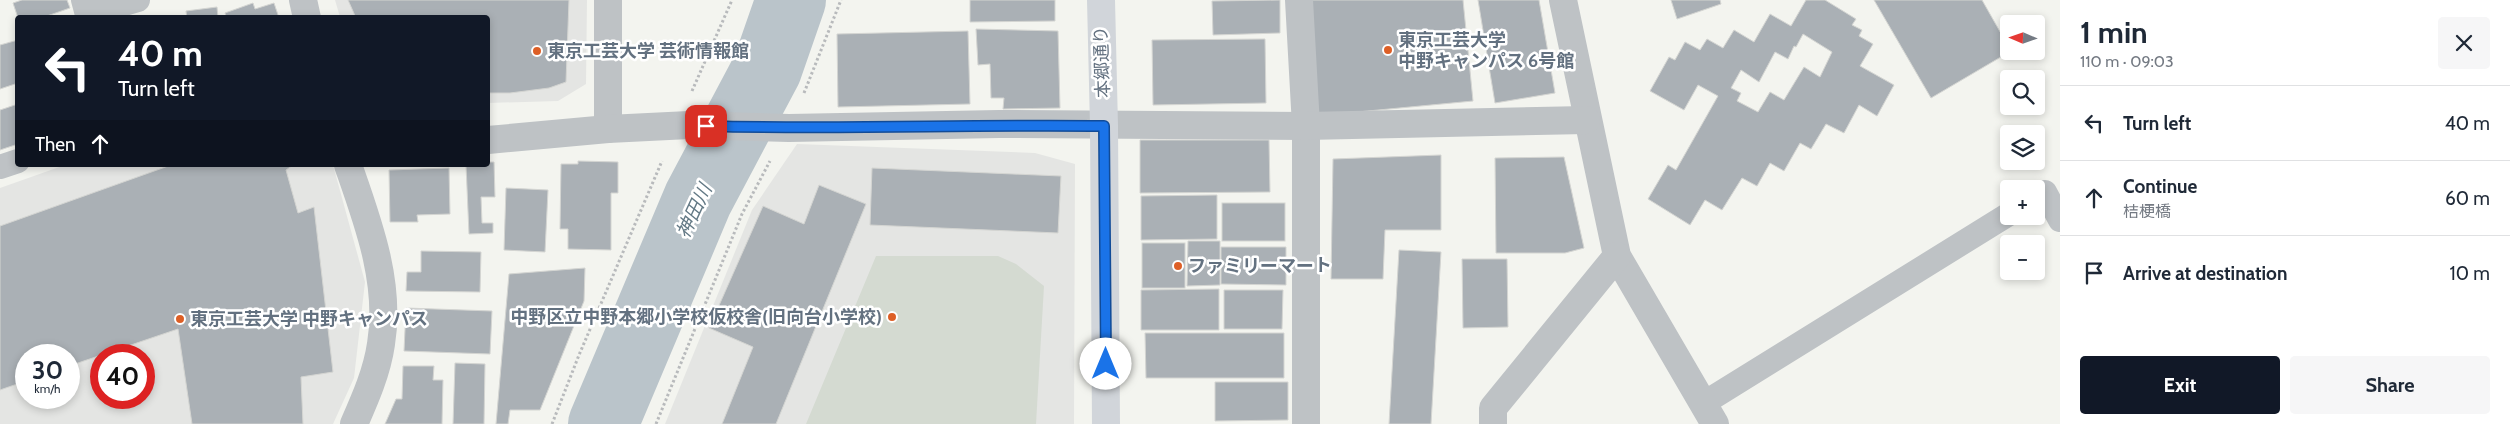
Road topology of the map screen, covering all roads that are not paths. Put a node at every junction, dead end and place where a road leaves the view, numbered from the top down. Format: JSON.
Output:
{"nodes":[{"id":1,"x":138,"y":0,"type":"edge"},
{"id":2,"x":303,"y":0,"type":"edge"},
{"id":3,"x":608,"y":0,"type":"edge"},
{"id":4,"x":1101,"y":0,"type":"edge"},
{"id":5,"x":1299,"y":0,"type":"edge"},
{"id":6,"x":1563,"y":0,"type":"edge"},
{"id":7,"x":83,"y":11,"type":"edge"},
{"id":8,"x":306,"y":15,"type":"edge"},
{"id":9,"x":1586,"y":120,"type":"junction"},
{"id":10,"x":1104,"y":126,"type":"junction"},
{"id":11,"x":1306,"y":126,"type":"junction"},
{"id":12,"x":608,"y":129,"type":"junction"},
{"id":13,"x":490,"y":140,"type":"edge"},
{"id":14,"x":15,"y":163,"type":"edge"},
{"id":15,"x":0,"y":167,"type":"edge"},
{"id":16,"x":349,"y":167,"type":"edge"},
{"id":17,"x":2047,"y":191,"type":"edge"},
{"id":18,"x":2000,"y":220,"type":"edge"},
{"id":19,"x":2060,"y":220,"type":"edge"},
{"id":20,"x":1617,"y":256,"type":"junction"},
{"id":21,"x":1710,"y":413,"type":"edge"},
{"id":22,"x":354,"y":424,"type":"edge"},
{"id":23,"x":1106,"y":424,"type":"edge"},
{"id":24,"x":1306,"y":424,"type":"edge"},
{"id":25,"x":1493,"y":424,"type":"edge"}],
"edges":[{"from":1,"to":7,"type":"lane"},
{"from":2,"to":8,"type":"street"},
{"from":3,"to":12,"type":"street"},
{"from":4,"to":10,"type":"street","name":"本郷通り"},
{"from":5,"to":11,"type":"street"},
{"from":6,"to":9,"type":"street"},
{"from":9,"to":11,"type":"street"},
{"from":9,"to":20,"type":"street"},
{"from":10,"to":11,"type":"street"},
{"from":10,"to":12,"type":"street"},
{"from":10,"to":23,"type":"street","name":"本郷通り"},
{"from":11,"to":24,"type":"street"},
{"from":12,"to":13,"type":"street"},
{"from":14,"to":15,"type":"lane"},
{"from":16,"to":22,"type":"street"},
{"from":17,"to":19,"type":"lane"},
{"from":18,"to":21,"type":"lane"},
{"from":20,"to":21,"type":"street"},
{"from":20,"to":25,"type":"street"}]}
